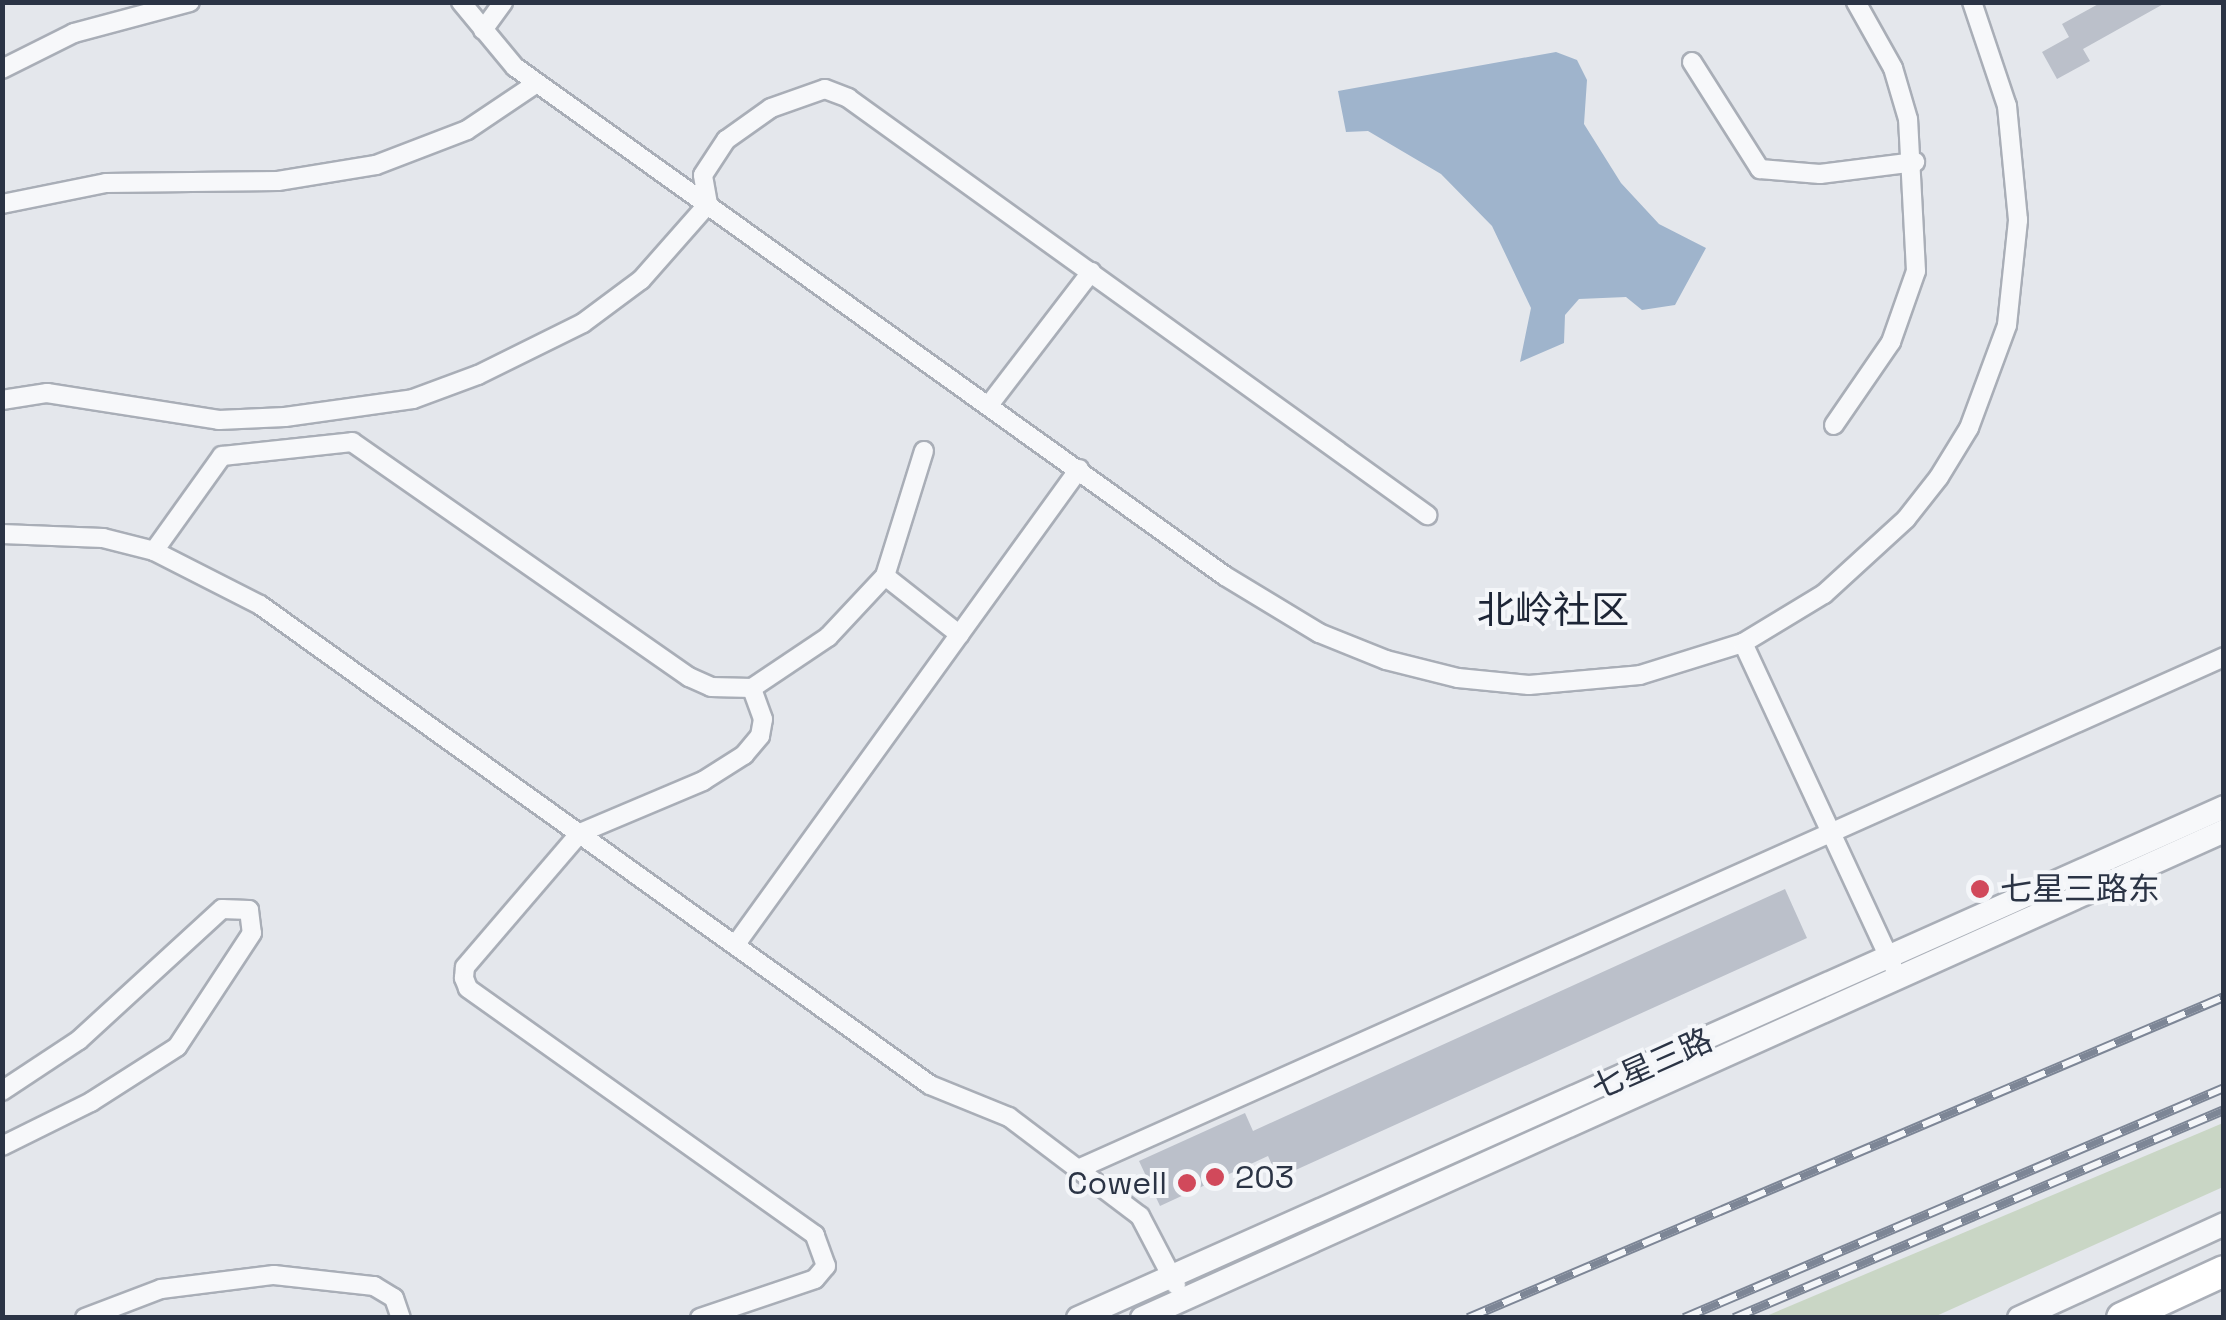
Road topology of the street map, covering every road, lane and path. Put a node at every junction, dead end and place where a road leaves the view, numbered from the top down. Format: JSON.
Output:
{"nodes":[{"id":1,"x":190,"y":2,"type":"edge"},
{"id":2,"x":462,"y":2,"type":"edge"},
{"id":3,"x":503,"y":2,"type":"edge"},
{"id":4,"x":1856,"y":2,"type":"edge"},
{"id":5,"x":1972,"y":2,"type":"edge"},
{"id":6,"x":483,"y":30,"type":"junction"},
{"id":7,"x":1692,"y":62,"type":"dead end"},
{"id":8,"x":2,"y":69,"type":"edge"},
{"id":9,"x":537,"y":82,"type":"junction"},
{"id":10,"x":1915,"y":162,"type":"junction"},
{"id":11,"x":2,"y":204,"type":"edge"},
{"id":12,"x":708,"y":204,"type":"junction"},
{"id":13,"x":1091,"y":272,"type":"junction"},
{"id":14,"x":2,"y":400,"type":"edge"},
{"id":15,"x":989,"y":404,"type":"junction"},
{"id":16,"x":1834,"y":425,"type":"dead end"},
{"id":17,"x":924,"y":451,"type":"dead end"},
{"id":18,"x":1079,"y":469,"type":"junction"},
{"id":19,"x":1428,"y":515,"type":"dead end"},
{"id":20,"x":2,"y":534,"type":"edge"},
{"id":21,"x":154,"y":551,"type":"junction"},
{"id":22,"x":885,"y":576,"type":"junction"},
{"id":23,"x":960,"y":635,"type":"junction"},
{"id":24,"x":1743,"y":643,"type":"junction"},
{"id":25,"x":2224,"y":657,"type":"edge"},
{"id":26,"x":752,"y":688,"type":"junction"},
{"id":27,"x":2224,"y":807,"type":"edge"},
{"id":28,"x":1826,"y":830,"type":"junction"},
{"id":29,"x":2224,"y":832,"type":"edge"},
{"id":30,"x":580,"y":833,"type":"junction"},
{"id":31,"x":736,"y":944,"type":"junction"},
{"id":32,"x":1889,"y":959,"type":"junction"},
{"id":33,"x":1902,"y":980,"type":"junction"},
{"id":34,"x":2,"y":1090,"type":"edge"},
{"id":35,"x":2,"y":1146,"type":"edge"},
{"id":36,"x":1078,"y":1168,"type":"junction"},
{"id":37,"x":2224,"y":1224,"type":"edge"},
{"id":38,"x":2224,"y":1271,"type":"edge"},
{"id":39,"x":1173,"y":1278,"type":"junction"},
{"id":40,"x":1184,"y":1300,"type":"junction"},
{"id":41,"x":85,"y":1318,"type":"edge"},
{"id":42,"x":401,"y":1318,"type":"edge"},
{"id":43,"x":700,"y":1318,"type":"edge"},
{"id":44,"x":1078,"y":1318,"type":"edge"},
{"id":45,"x":1142,"y":1318,"type":"edge"},
{"id":46,"x":2018,"y":1318,"type":"edge"},
{"id":47,"x":2122,"y":1318,"type":"edge"}],
"edges":[{"from":1,"to":8,"type":"street"},
{"from":2,"to":6,"type":"street"},
{"from":3,"to":6,"type":"street"},
{"from":4,"to":10,"type":"street"},
{"from":5,"to":24,"type":"street"},
{"from":6,"to":9,"type":"street"},
{"from":7,"to":10,"type":"street"},
{"from":9,"to":11,"type":"street"},
{"from":9,"to":12,"type":"street"},
{"from":10,"to":16,"type":"street"},
{"from":12,"to":13,"type":"street"},
{"from":12,"to":14,"type":"street"},
{"from":12,"to":15,"type":"street"},
{"from":13,"to":15,"type":"street"},
{"from":13,"to":19,"type":"street"},
{"from":15,"to":18,"type":"street"},
{"from":17,"to":22,"type":"street"},
{"from":18,"to":23,"type":"street"},
{"from":18,"to":24,"type":"street"},
{"from":20,"to":21,"type":"street"},
{"from":21,"to":26,"type":"street"},
{"from":21,"to":30,"type":"street"},
{"from":22,"to":23,"type":"street"},
{"from":22,"to":26,"type":"street"},
{"from":23,"to":31,"type":"street"},
{"from":24,"to":28,"type":"street"},
{"from":25,"to":28,"type":"street"},
{"from":26,"to":30,"type":"street"},
{"from":27,"to":32,"type":"street","name":"七星三路"},
{"from":28,"to":32,"type":"street"},
{"from":28,"to":36,"type":"street"},
{"from":29,"to":33,"type":"street","name":"七星三路"},
{"from":30,"to":31,"type":"street"},
{"from":30,"to":43,"type":"street"},
{"from":31,"to":36,"type":"street"},
{"from":32,"to":33,"type":"street"},
{"from":32,"to":39,"type":"street","name":"七星三路"},
{"from":33,"to":40,"type":"street","name":"七星三路"},
{"from":34,"to":35,"type":"street"},
{"from":36,"to":39,"type":"street"},
{"from":37,"to":46,"type":"street"},
{"from":38,"to":47,"type":"highway"},
{"from":39,"to":40,"type":"street"},
{"from":39,"to":44,"type":"street","name":"七星三路"},
{"from":40,"to":45,"type":"street","name":"七星三路"},
{"from":41,"to":42,"type":"street"}]}
